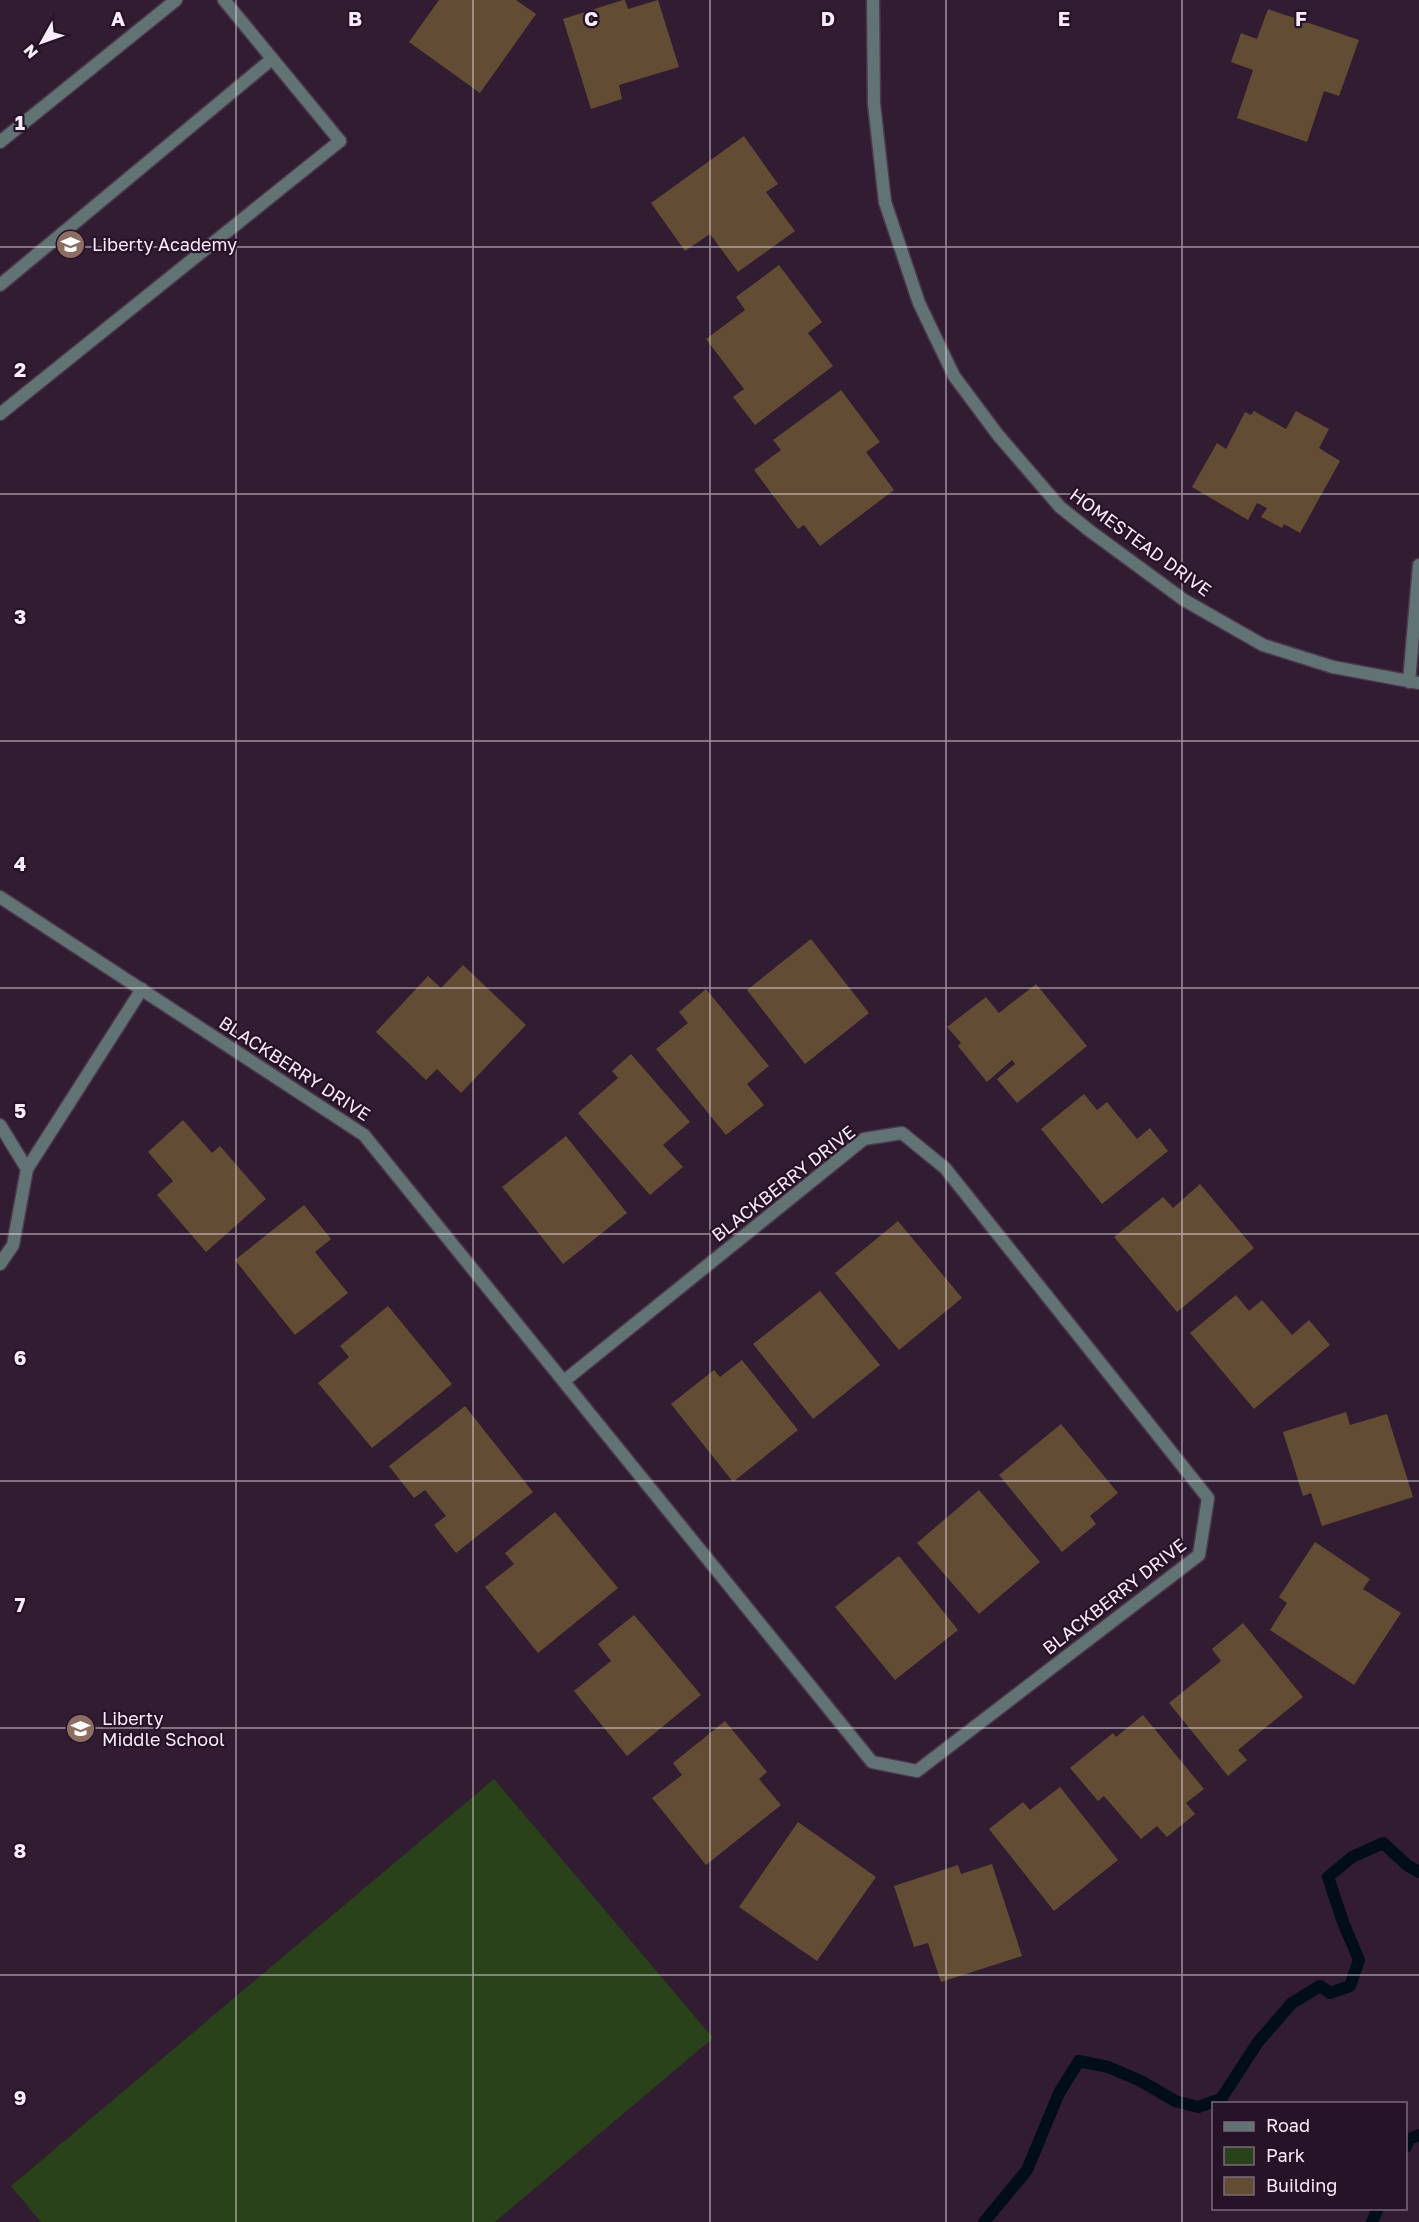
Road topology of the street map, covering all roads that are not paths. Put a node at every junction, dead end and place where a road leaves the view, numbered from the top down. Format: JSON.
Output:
{"nodes":[{"id":1,"x":176,"y":0,"type":"edge"},
{"id":2,"x":224,"y":0,"type":"edge"},
{"id":3,"x":873,"y":0,"type":"edge"},
{"id":4,"x":272,"y":59,"type":"junction"},
{"id":5,"x":0,"y":142,"type":"edge"},
{"id":6,"x":0,"y":285,"type":"edge"},
{"id":7,"x":0,"y":414,"type":"edge"},
{"id":8,"x":1419,"y":565,"type":"edge"},
{"id":9,"x":1414,"y":682,"type":"edge"},
{"id":10,"x":0,"y":897,"type":"edge"},
{"id":11,"x":142,"y":989,"type":"junction"},
{"id":12,"x":0,"y":1125,"type":"edge"},
{"id":13,"x":27,"y":1169,"type":"junction"},
{"id":14,"x":0,"y":1264,"type":"edge"},
{"id":15,"x":564,"y":1381,"type":"junction"}],
"edges":[{"from":1,"to":5,"type":"street"},
{"from":2,"to":4,"type":"street"},
{"from":3,"to":9,"type":"street","name":"HOMESTEAD DRIVE"},
{"from":4,"to":6,"type":"street"},
{"from":4,"to":7,"type":"street"},
{"from":8,"to":9,"type":"street"},
{"from":10,"to":11,"type":"street","name":"BLACKBERRY DRIVE"},
{"from":11,"to":13,"type":"street"},
{"from":11,"to":15,"type":"street","name":"BLACKBERRY DRIVE"},
{"from":12,"to":13,"type":"street"},
{"from":13,"to":14,"type":"street"},
{"from":15,"to":15,"type":"street","name":"BLACKBERRY DRIVE"}]}
